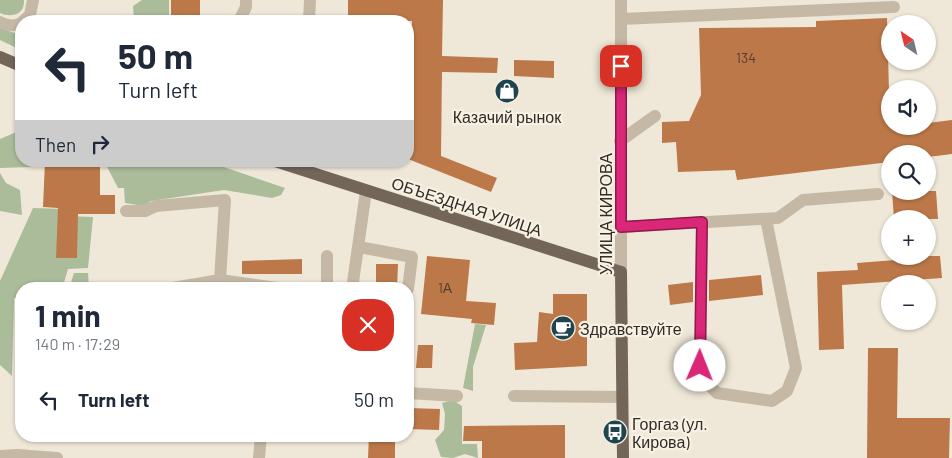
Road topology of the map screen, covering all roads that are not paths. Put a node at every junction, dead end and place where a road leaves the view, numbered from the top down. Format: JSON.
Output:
{"nodes":[{"id":1,"x":33,"y":0,"type":"edge"},
{"id":2,"x":246,"y":0,"type":"edge"},
{"id":3,"x":310,"y":0,"type":"edge"},
{"id":4,"x":621,"y":0,"type":"edge"},
{"id":5,"x":894,"y":7,"type":"dead end"},
{"id":6,"x":30,"y":15,"type":"edge"},
{"id":7,"x":242,"y":15,"type":"edge"},
{"id":8,"x":309,"y":15,"type":"edge"},
{"id":9,"x":621,"y":19,"type":"junction"},
{"id":10,"x":0,"y":22,"type":"edge"},
{"id":11,"x":15,"y":24,"type":"edge"},
{"id":12,"x":0,"y":57,"type":"edge"},
{"id":13,"x":15,"y":63,"type":"edge"},
{"id":14,"x":655,"y":116,"type":"dead end"},
{"id":15,"x":620,"y":141,"type":"junction"},
{"id":16,"x":305,"y":167,"type":"edge"},
{"id":17,"x":366,"y":191,"type":"junction"},
{"id":18,"x":878,"y":194,"type":"dead end"},
{"id":19,"x":126,"y":211,"type":"dead end"},
{"id":20,"x":766,"y":219,"type":"junction"},
{"id":21,"x":702,"y":222,"type":"junction"},
{"id":22,"x":621,"y":227,"type":"junction"},
{"id":23,"x":359,"y":247,"type":"junction"},
{"id":24,"x":328,"y":256,"type":"dead end"},
{"id":25,"x":621,"y":272,"type":"junction"},
{"id":26,"x":220,"y":280,"type":"junction"},
{"id":27,"x":208,"y":282,"type":"edge"},
{"id":28,"x":234,"y":282,"type":"edge"},
{"id":29,"x":328,"y":282,"type":"edge"},
{"id":30,"x":353,"y":282,"type":"edge"},
{"id":31,"x":409,"y":282,"type":"edge"},
{"id":32,"x":414,"y":393,"type":"edge"},
{"id":33,"x":457,"y":396,"type":"dead end"},
{"id":34,"x":514,"y":396,"type":"dead end"},
{"id":35,"x":622,"y":397,"type":"junction"},
{"id":36,"x":260,"y":442,"type":"edge"},
{"id":37,"x":0,"y":456,"type":"edge"},
{"id":38,"x":58,"y":458,"type":"edge"},
{"id":39,"x":259,"y":458,"type":"edge"},
{"id":40,"x":623,"y":458,"type":"edge"}],
"edges":[{"from":1,"to":6,"type":"street"},
{"from":2,"to":7,"type":"street"},
{"from":3,"to":8,"type":"street"},
{"from":4,"to":9,"type":"street","name":"УЛИЦА КИРОВА"},
{"from":5,"to":9,"type":"street"},
{"from":9,"to":15,"type":"street","name":"УЛИЦА КИРОВА"},
{"from":10,"to":11,"type":"street"},
{"from":12,"to":13,"type":"main road"},
{"from":14,"to":15,"type":"street"},
{"from":15,"to":22,"type":"street","name":"УЛИЦА КИРОВА"},
{"from":16,"to":17,"type":"main road","name":"ОБЪЕЗДНАЯ УЛИЦА"},
{"from":17,"to":23,"type":"street"},
{"from":17,"to":25,"type":"main road","name":"ОБЪЕЗДНАЯ УЛИЦА"},
{"from":18,"to":20,"type":"street"},
{"from":19,"to":26,"type":"street"},
{"from":20,"to":21,"type":"street"},
{"from":20,"to":21,"type":"street"},
{"from":21,"to":22,"type":"street"},
{"from":22,"to":25,"type":"street","name":"УЛИЦА КИРОВА"},
{"from":23,"to":30,"type":"street"},
{"from":23,"to":31,"type":"street"},
{"from":24,"to":29,"type":"street"},
{"from":25,"to":35,"type":"main road","name":"УЛИЦА КИРОВА"},
{"from":26,"to":27,"type":"street"},
{"from":26,"to":28,"type":"street"},
{"from":32,"to":33,"type":"street"},
{"from":34,"to":35,"type":"street"},
{"from":35,"to":40,"type":"main road","name":"УЛИЦА КИРОВА"},
{"from":36,"to":39,"type":"street"},
{"from":37,"to":38,"type":"street"}]}
